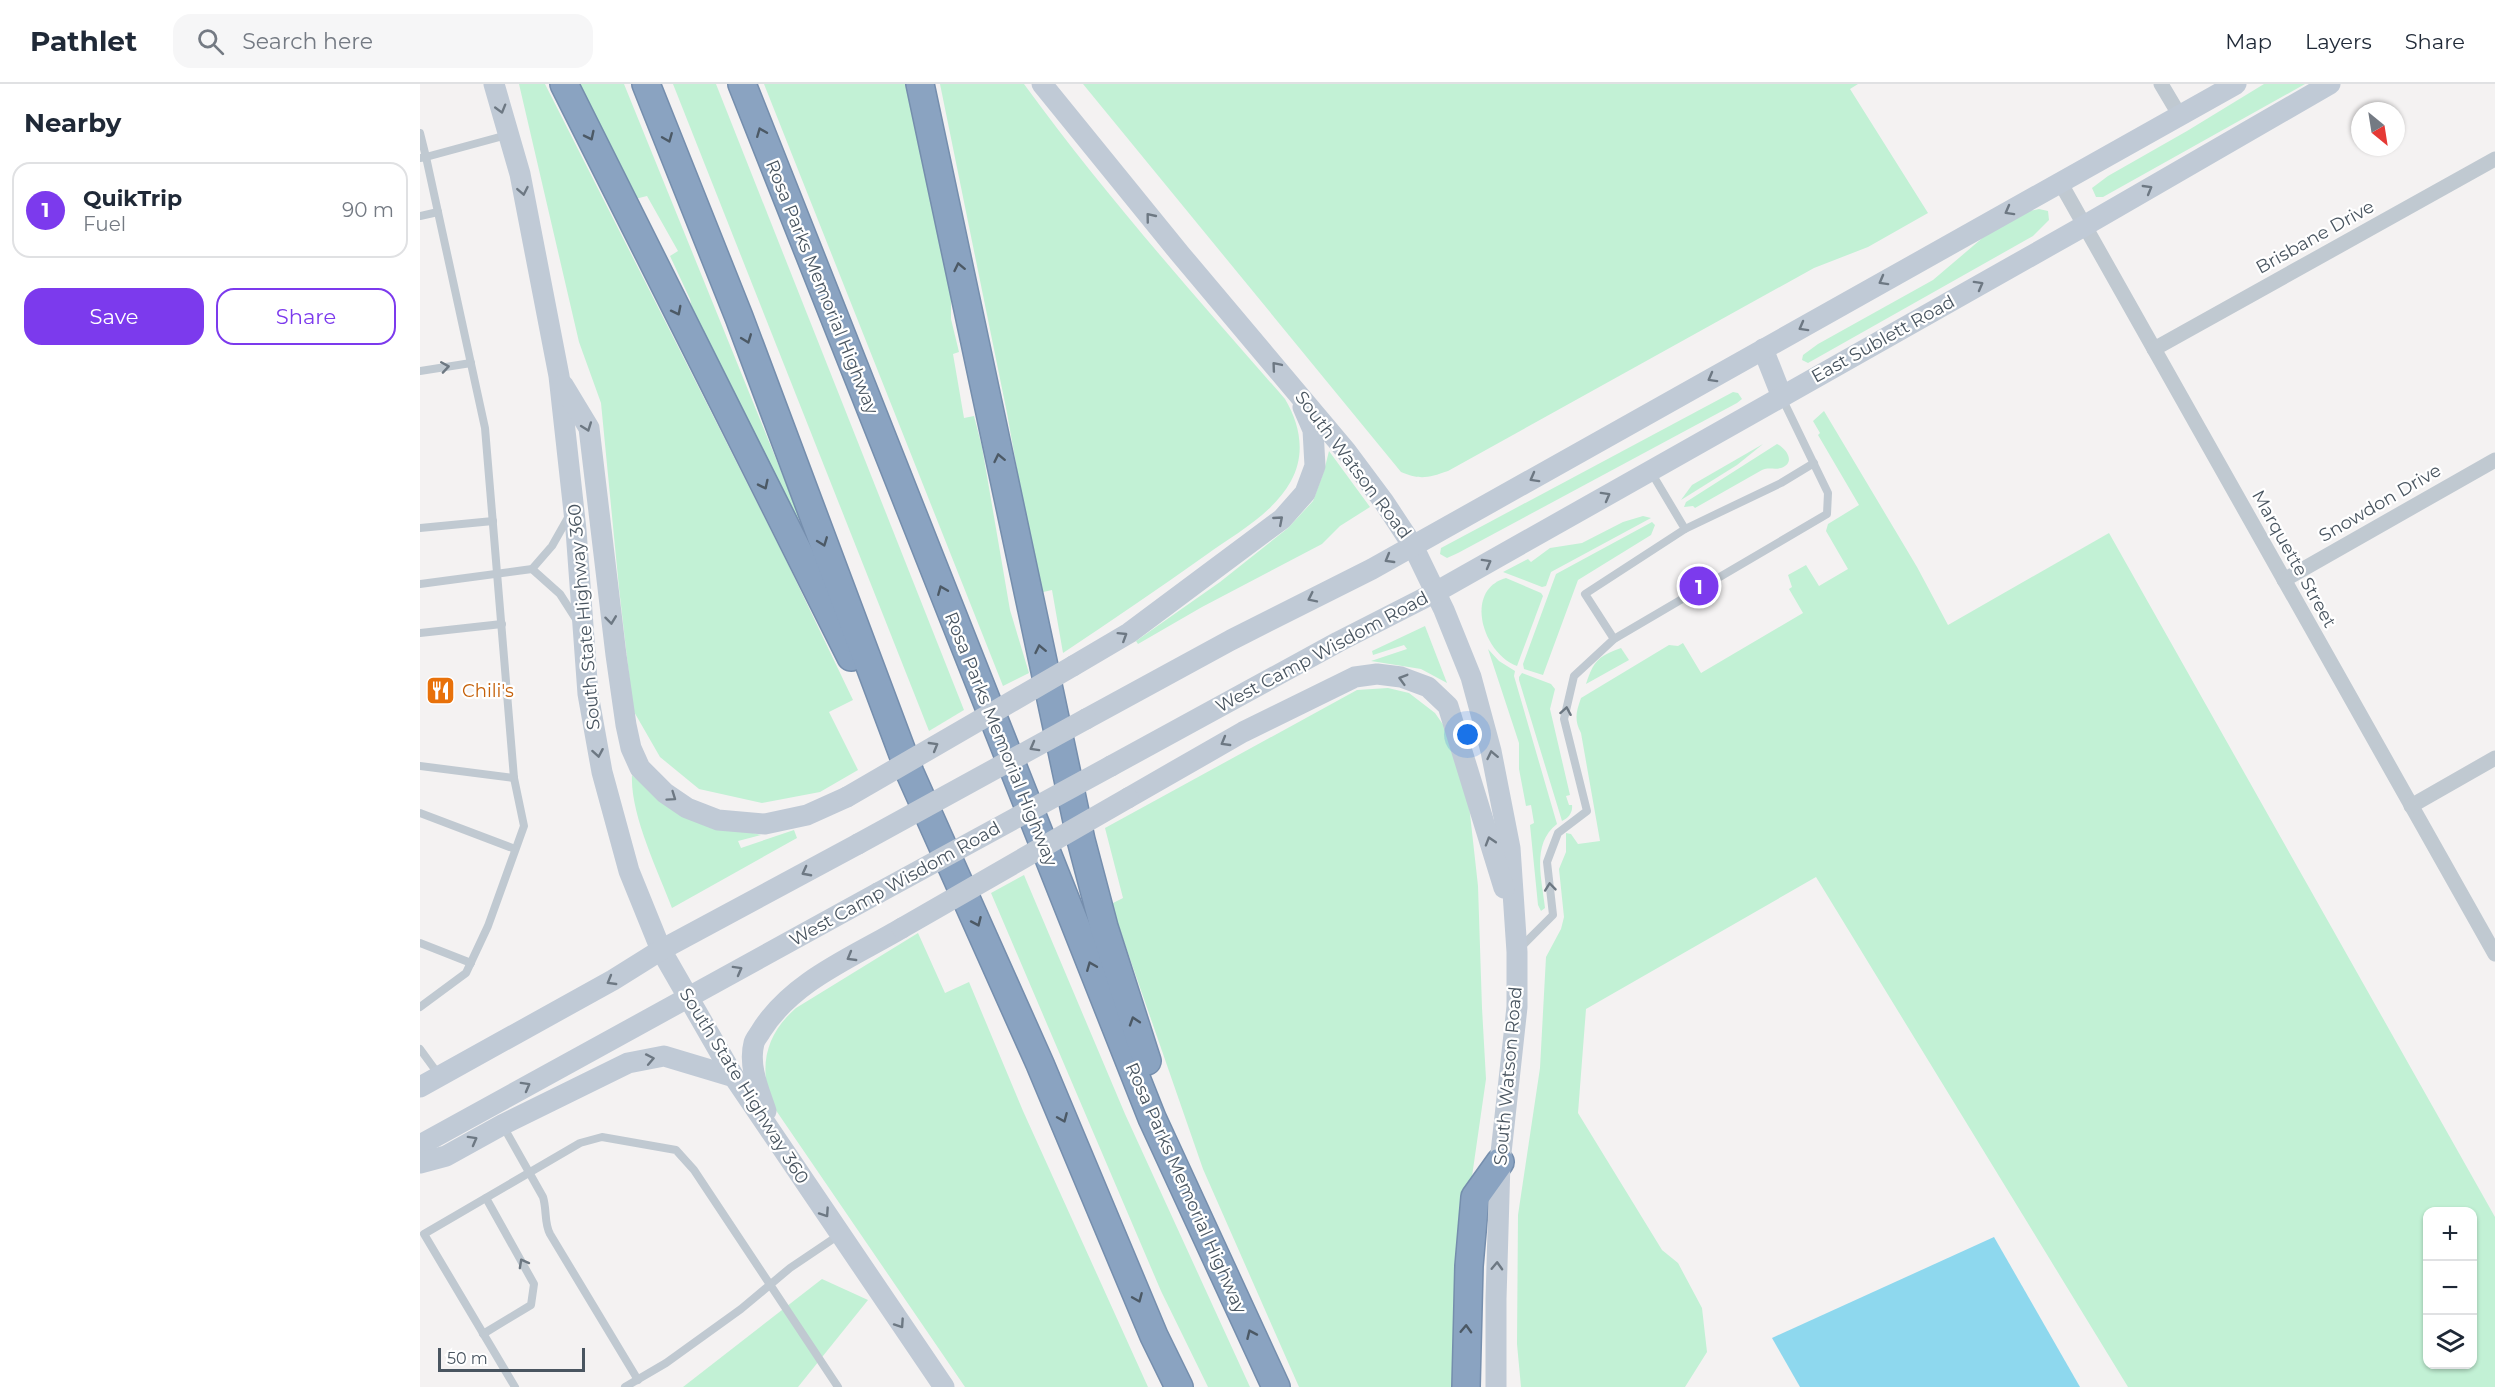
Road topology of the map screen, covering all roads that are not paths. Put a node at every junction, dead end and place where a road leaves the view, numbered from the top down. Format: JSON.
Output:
{"nodes":[{"id":1,"x":494,"y":84,"type":"edge"},
{"id":2,"x":564,"y":84,"type":"edge"},
{"id":3,"x":646,"y":84,"type":"edge"},
{"id":4,"x":742,"y":84,"type":"edge"},
{"id":5,"x":920,"y":84,"type":"edge"},
{"id":6,"x":1042,"y":84,"type":"edge"},
{"id":7,"x":2161,"y":84,"type":"edge"},
{"id":8,"x":2235,"y":84,"type":"edge"},
{"id":9,"x":2330,"y":84,"type":"edge"},
{"id":10,"x":2180,"y":116,"type":"junction"},
{"id":11,"x":420,"y":133,"type":"edge"},
{"id":12,"x":509,"y":134,"type":"junction"},
{"id":13,"x":423,"y":158,"type":"edge"},
{"id":14,"x":2495,"y":159,"type":"edge"},
{"id":15,"x":2060,"y":182,"type":"junction"},
{"id":16,"x":438,"y":213,"type":"junction"},
{"id":17,"x":420,"y":216,"type":"edge"},
{"id":18,"x":2084,"y":226,"type":"junction"},
{"id":19,"x":1763,"y":349,"type":"junction"},
{"id":20,"x":2154,"y":349,"type":"junction"},
{"id":21,"x":471,"y":363,"type":"junction"},
{"id":22,"x":420,"y":371,"type":"edge"},
{"id":23,"x":559,"y":376,"type":"junction"},
{"id":24,"x":1295,"y":388,"type":"junction"},
{"id":25,"x":1782,"y":397,"type":"junction"},
{"id":26,"x":2495,"y":460,"type":"edge"},
{"id":27,"x":1814,"y":463,"type":"junction"},
{"id":28,"x":1650,"y":471,"type":"junction"},
{"id":29,"x":574,"y":506,"type":"junction"},
{"id":30,"x":493,"y":520,"type":"junction"},
{"id":31,"x":420,"y":528,"type":"edge"},
{"id":32,"x":1685,"y":529,"type":"junction"},
{"id":33,"x":1413,"y":546,"type":"junction"},
{"id":34,"x":532,"y":569,"type":"junction"},
{"id":35,"x":498,"y":574,"type":"junction"},
{"id":36,"x":2284,"y":580,"type":"junction"},
{"id":37,"x":420,"y":584,"type":"edge"},
{"id":38,"x":1436,"y":592,"type":"junction"},
{"id":39,"x":502,"y":624,"type":"junction"},
{"id":40,"x":420,"y":633,"type":"edge"},
{"id":41,"x":584,"y":633,"type":"junction"},
{"id":42,"x":1614,"y":639,"type":"junction"},
{"id":43,"x":2495,"y":758,"type":"edge"},
{"id":44,"x":420,"y":766,"type":"edge"},
{"id":45,"x":910,"y":773,"type":"junction"},
{"id":46,"x":514,"y":778,"type":"junction"},
{"id":47,"x":2411,"y":806,"type":"junction"},
{"id":48,"x":420,"y":813,"type":"edge"},
{"id":49,"x":515,"y":849,"type":"junction"},
{"id":50,"x":1513,"y":917,"type":"junction"},
{"id":51,"x":420,"y":943,"type":"edge"},
{"id":52,"x":661,"y":950,"type":"junction"},
{"id":53,"x":1516,"y":952,"type":"junction"},
{"id":54,"x":2495,"y":954,"type":"edge"},
{"id":55,"x":471,"y":963,"type":"junction"},
{"id":56,"x":687,"y":999,"type":"junction"},
{"id":57,"x":420,"y":1007,"type":"edge"},
{"id":58,"x":420,"y":1049,"type":"edge"},
{"id":59,"x":440,"y":1076,"type":"junction"},
{"id":60,"x":734,"y":1077,"type":"junction"},
{"id":61,"x":420,"y":1088,"type":"edge"},
{"id":62,"x":1152,"y":1118,"type":"junction"},
{"id":63,"x":502,"y":1125,"type":"junction"},
{"id":64,"x":776,"y":1139,"type":"junction"},
{"id":65,"x":420,"y":1145,"type":"edge"},
{"id":66,"x":1500,"y":1162,"type":"junction"},
{"id":67,"x":420,"y":1163,"type":"edge"},
{"id":68,"x":531,"y":1173,"type":"junction"},
{"id":69,"x":486,"y":1198,"type":"junction"},
{"id":70,"x":422,"y":1235,"type":"edge"},
{"id":71,"x":840,"y":1235,"type":"junction"},
{"id":72,"x":769,"y":1285,"type":"junction"},
{"id":73,"x":483,"y":1334,"type":"junction"},
{"id":74,"x":638,"y":1380,"type":"junction"},
{"id":75,"x":515,"y":1387,"type":"edge"},
{"id":76,"x":625,"y":1387,"type":"edge"},
{"id":77,"x":838,"y":1387,"type":"edge"},
{"id":78,"x":944,"y":1387,"type":"edge"},
{"id":79,"x":1179,"y":1387,"type":"edge"},
{"id":80,"x":1276,"y":1387,"type":"edge"},
{"id":81,"x":1466,"y":1387,"type":"edge"},
{"id":82,"x":1496,"y":1387,"type":"edge"}],
"edges":[{"from":1,"to":12,"type":"main road","name":"South State Highway 360","one_way":true},
{"from":2,"to":45,"type":"highway","one_way":true},
{"from":3,"to":45,"type":"highway","one_way":true},
{"from":62,"to":4,"type":"highway","name":"Rosa Parks Memorial Highway","one_way":true},
{"from":62,"to":5,"type":"highway","one_way":true},
{"from":24,"to":6,"type":"main road","name":"South Watson Road","one_way":true},
{"from":7,"to":10,"type":"street"},
{"from":8,"to":10,"type":"main road"},
{"from":18,"to":9,"type":"main road","name":"East Sublett Road","one_way":true},
{"from":10,"to":15,"type":"main road"},
{"from":11,"to":13,"type":"lane"},
{"from":12,"to":13,"type":"lane"},
{"from":12,"to":23,"type":"main road","name":"South State Highway 360","one_way":true},
{"from":13,"to":16,"type":"lane"},
{"from":14,"to":20,"type":"street","name":"Brisbane Drive"},
{"from":15,"to":18,"type":"street","name":"Marquette Street"},
{"from":15,"to":19,"type":"main road","one_way":true},
{"from":16,"to":17,"type":"lane"},
{"from":16,"to":21,"type":"lane"},
{"from":18,"to":20,"type":"street","name":"Marquette Street"},
{"from":25,"to":18,"type":"main road","name":"East Sublett Road","one_way":true},
{"from":19,"to":25,"type":"main road"},
{"from":19,"to":33,"type":"main road","one_way":true},
{"from":20,"to":36,"type":"street","name":"Marquette Street"},
{"from":22,"to":21,"type":"lane","one_way":true},
{"from":21,"to":30,"type":"lane"},
{"from":23,"to":24,"type":"main road","one_way":true,"bridge":true},
{"from":23,"to":29,"type":"main road","name":"South State Highway 360"},
{"from":24,"to":33,"type":"main road","name":"South Watson Road"},
{"from":25,"to":27,"type":"lane"},
{"from":25,"to":28,"type":"main road","name":"East Sublett Road"},
{"from":26,"to":36,"type":"street","name":"Snowdon Drive"},
{"from":27,"to":32,"type":"lane"},
{"from":27,"to":42,"type":"lane"},
{"from":28,"to":32,"type":"lane"},
{"from":38,"to":28,"type":"main road","name":"East Sublett Road","one_way":true},
{"from":29,"to":34,"type":"lane"},
{"from":29,"to":41,"type":"main road","name":"South State Highway 360"},
{"from":30,"to":31,"type":"lane"},
{"from":30,"to":35,"type":"lane"},
{"from":32,"to":42,"type":"lane"},
{"from":33,"to":38,"type":"main road","name":"South Watson Road"},
{"from":33,"to":52,"type":"main road","one_way":true,"bridge":true},
{"from":34,"to":35,"type":"lane"},
{"from":34,"to":41,"type":"lane"},
{"from":35,"to":37,"type":"lane"},
{"from":35,"to":39,"type":"lane"},
{"from":36,"to":47,"type":"street","name":"Marquette Street"},
{"from":50,"to":38,"type":"main road","name":"South Watson Road","one_way":true},
{"from":56,"to":38,"type":"main road","name":"West Camp Wisdom Road","one_way":true,"bridge":true},
{"from":39,"to":40,"type":"lane"},
{"from":39,"to":46,"type":"lane"},
{"from":41,"to":52,"type":"main road","name":"South State Highway 360","one_way":true},
{"from":53,"to":42,"type":"lane","one_way":true},
{"from":43,"to":47,"type":"street"},
{"from":44,"to":46,"type":"lane"},
{"from":45,"to":79,"type":"highway","one_way":true},
{"from":46,"to":49,"type":"lane"},
{"from":47,"to":54,"type":"street","name":"Marquette Street"},
{"from":48,"to":49,"type":"lane"},
{"from":49,"to":55,"type":"lane"},
{"from":50,"to":53,"type":"main road","name":"South Watson Road"},
{"from":50,"to":64,"type":"main road","one_way":true,"bridge":true},
{"from":51,"to":55,"type":"lane"},
{"from":52,"to":56,"type":"main road","name":"South State Highway 360"},
{"from":52,"to":59,"type":"main road","one_way":true},
{"from":53,"to":66,"type":"main road","name":"South Watson Road"},
{"from":55,"to":57,"type":"lane"},
{"from":56,"to":60,"type":"main road","name":"South State Highway 360"},
{"from":65,"to":56,"type":"main road","name":"West Camp Wisdom Road","one_way":true},
{"from":58,"to":59,"type":"lane"},
{"from":59,"to":61,"type":"main road"},
{"from":63,"to":60,"type":"main road","one_way":true},
{"from":60,"to":64,"type":"main road","name":"South State Highway 360"},
{"from":80,"to":62,"type":"highway","name":"Rosa Parks Memorial Highway","one_way":true},
{"from":67,"to":63,"type":"main road","one_way":true},
{"from":63,"to":68,"type":"lane"},
{"from":64,"to":71,"type":"main road","name":"South State Highway 360","one_way":true},
{"from":81,"to":66,"type":"highway","one_way":true},
{"from":82,"to":66,"type":"main road","name":"South Watson Road","one_way":true},
{"from":68,"to":69,"type":"lane"},
{"from":68,"to":72,"type":"lane"},
{"from":68,"to":74,"type":"lane"},
{"from":69,"to":70,"type":"lane"},
{"from":73,"to":69,"type":"lane","one_way":true},
{"from":70,"to":73,"type":"lane"},
{"from":71,"to":72,"type":"lane"},
{"from":71,"to":78,"type":"main road","name":"South State Highway 360","one_way":true},
{"from":72,"to":74,"type":"lane"},
{"from":72,"to":77,"type":"lane"},
{"from":73,"to":75,"type":"lane"},
{"from":74,"to":76,"type":"lane"}]}
